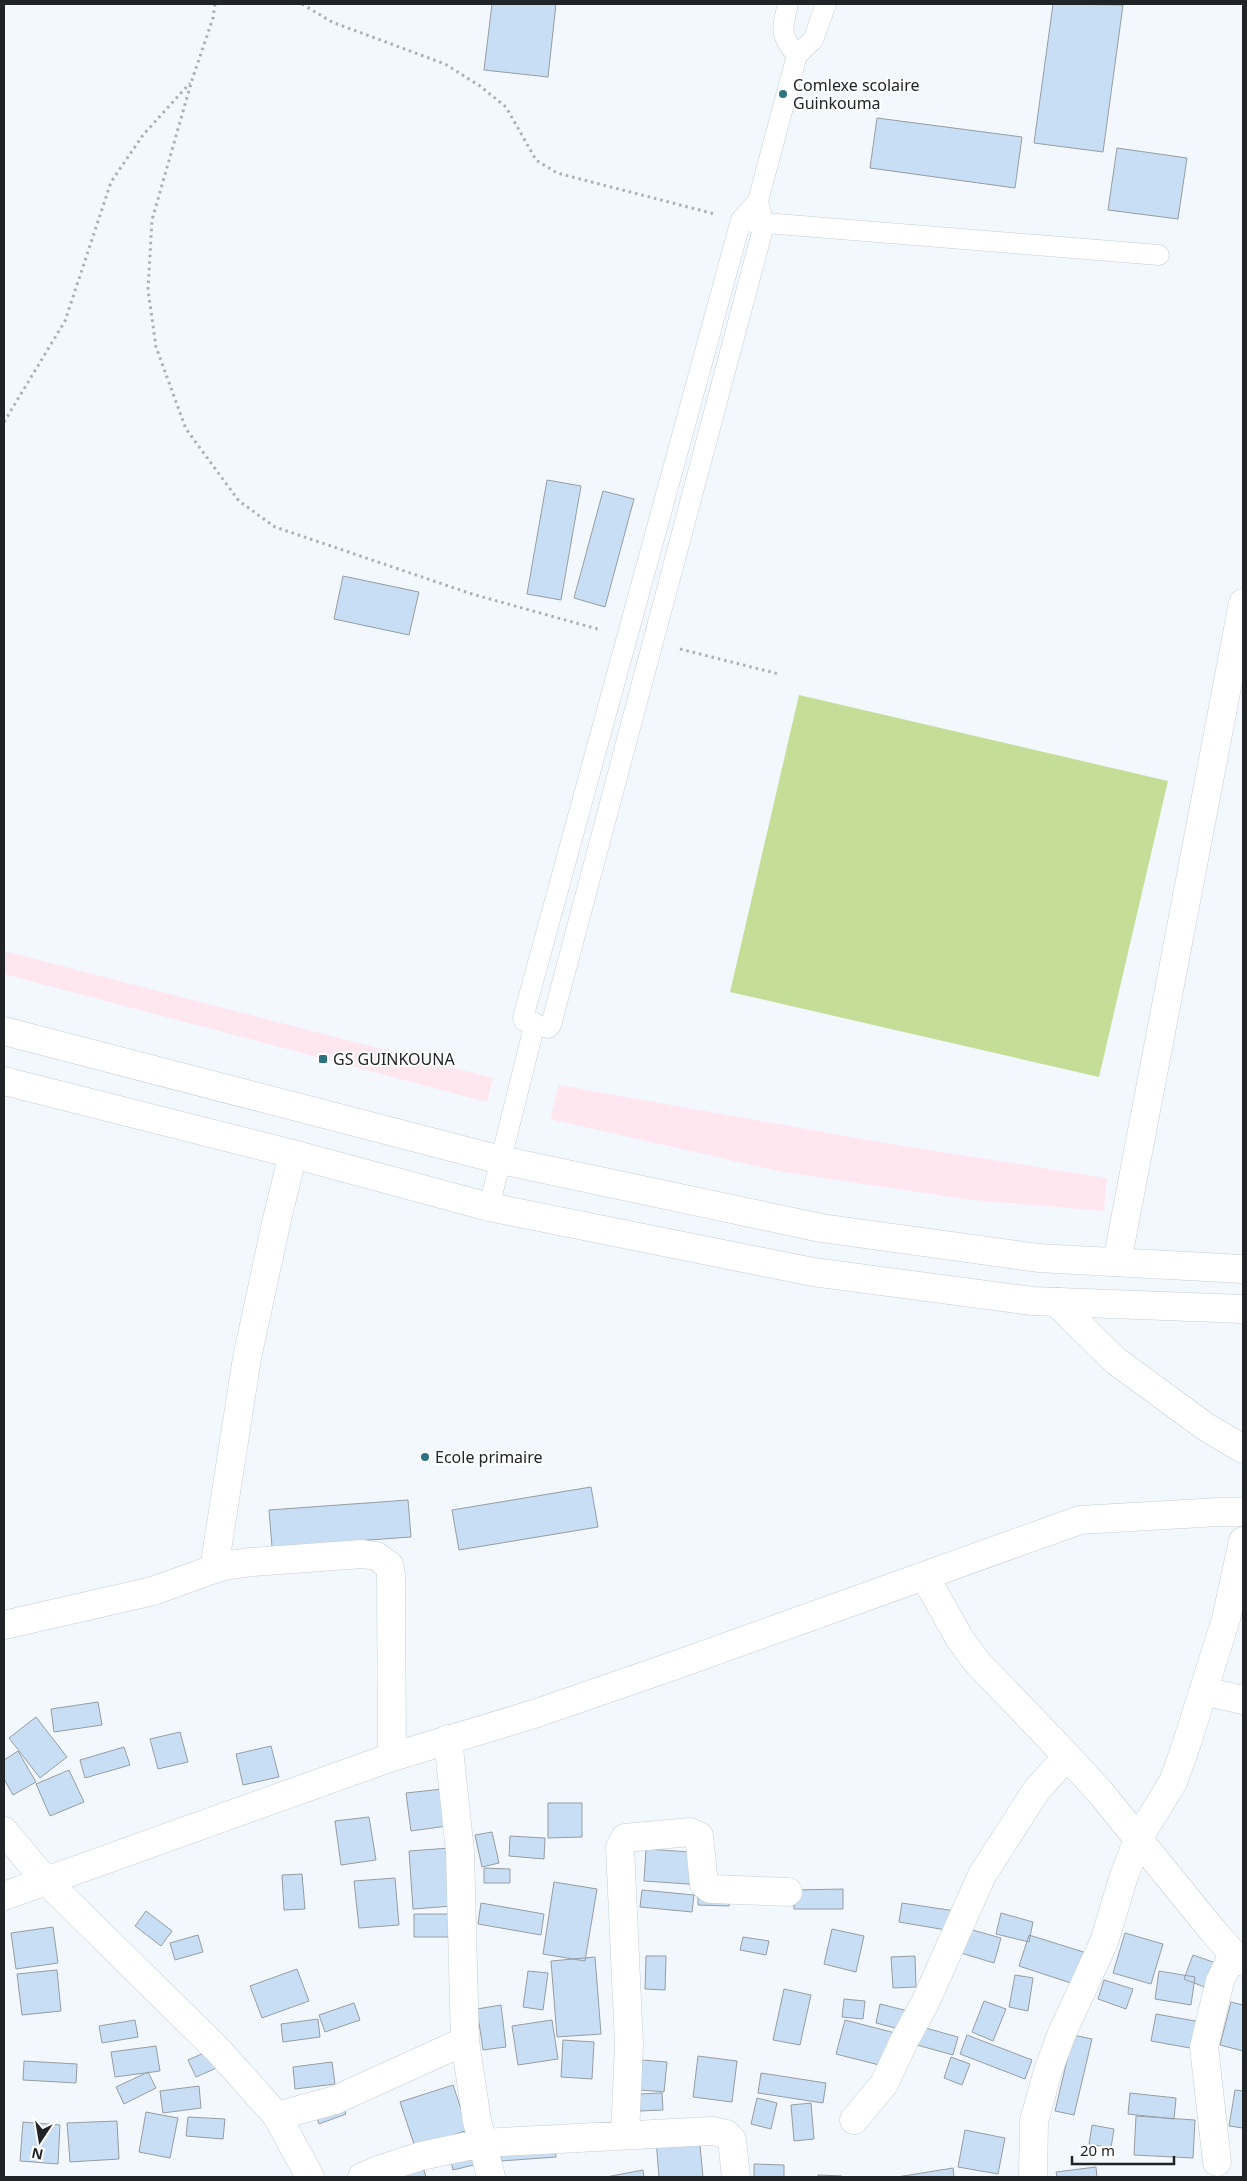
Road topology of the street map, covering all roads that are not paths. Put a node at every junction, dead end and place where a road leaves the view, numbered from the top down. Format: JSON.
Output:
{"nodes":[{"id":1,"x":788,"y":4,"type":"edge"},
{"id":2,"x":826,"y":4,"type":"edge"},
{"id":3,"x":797,"y":55,"type":"junction"},
{"id":4,"x":758,"y":201,"type":"junction"},
{"id":5,"x":741,"y":220,"type":"junction"},
{"id":6,"x":764,"y":225,"type":"junction"},
{"id":7,"x":1159,"y":255,"type":"dead end"},
{"id":8,"x":1243,"y":603,"type":"edge"},
{"id":9,"x":535,"y":1023,"type":"junction"},
{"id":10,"x":4,"y":1031,"type":"edge"},
{"id":11,"x":4,"y":1081,"type":"edge"},
{"id":12,"x":294,"y":1154,"type":"junction"},
{"id":13,"x":501,"y":1160,"type":"junction"},
{"id":14,"x":489,"y":1207,"type":"junction"},
{"id":15,"x":1116,"y":1262,"type":"junction"},
{"id":16,"x":1243,"y":1269,"type":"edge"},
{"id":17,"x":1056,"y":1302,"type":"junction"},
{"id":18,"x":1243,"y":1310,"type":"edge"},
{"id":19,"x":1243,"y":1449,"type":"edge"},
{"id":20,"x":1243,"y":1512,"type":"edge"},
{"id":21,"x":1243,"y":1542,"type":"edge"},
{"id":22,"x":214,"y":1569,"type":"junction"},
{"id":23,"x":925,"y":1577,"type":"junction"},
{"id":24,"x":4,"y":1625,"type":"edge"},
{"id":25,"x":1204,"y":1691,"type":"junction"},
{"id":26,"x":1243,"y":1700,"type":"edge"},
{"id":27,"x":448,"y":1740,"type":"junction"},
{"id":28,"x":1068,"y":1756,"type":"junction"},
{"id":29,"x":392,"y":1757,"type":"junction"},
{"id":30,"x":4,"y":1832,"type":"edge"},
{"id":31,"x":1138,"y":1838,"type":"junction"},
{"id":32,"x":45,"y":1880,"type":"junction"},
{"id":33,"x":788,"y":1892,"type":"dead end"},
{"id":34,"x":4,"y":1896,"type":"edge"},
{"id":35,"x":1238,"y":1958,"type":"edge"},
{"id":36,"x":465,"y":2040,"type":"junction"},
{"id":37,"x":277,"y":2116,"type":"junction"},
{"id":38,"x":854,"y":2120,"type":"dead end"},
{"id":39,"x":625,"y":2134,"type":"junction"},
{"id":40,"x":482,"y":2143,"type":"junction"},
{"id":41,"x":1217,"y":2162,"type":"dead end"},
{"id":42,"x":310,"y":2177,"type":"edge"},
{"id":43,"x":362,"y":2177,"type":"edge"},
{"id":44,"x":490,"y":2177,"type":"edge"},
{"id":45,"x":736,"y":2177,"type":"edge"},
{"id":46,"x":1033,"y":2177,"type":"edge"}],
"edges":[{"from":1,"to":3,"type":"lane"},
{"from":2,"to":3,"type":"lane"},
{"from":3,"to":4,"type":"lane"},
{"from":4,"to":5,"type":"lane"},
{"from":4,"to":6,"type":"lane"},
{"from":5,"to":6,"type":"lane"},
{"from":5,"to":9,"type":"lane"},
{"from":6,"to":7,"type":"lane"},
{"from":6,"to":9,"type":"lane"},
{"from":8,"to":15,"type":"street"},
{"from":9,"to":13,"type":"lane"},
{"from":10,"to":13,"type":"street"},
{"from":11,"to":12,"type":"street"},
{"from":12,"to":14,"type":"street"},
{"from":12,"to":22,"type":"street"},
{"from":13,"to":14,"type":"lane"},
{"from":13,"to":15,"type":"street"},
{"from":14,"to":17,"type":"street"},
{"from":15,"to":16,"type":"street"},
{"from":17,"to":18,"type":"street"},
{"from":17,"to":19,"type":"street"},
{"from":20,"to":23,"type":"street"},
{"from":21,"to":25,"type":"street"},
{"from":22,"to":24,"type":"street"},
{"from":22,"to":29,"type":"street"},
{"from":23,"to":27,"type":"street"},
{"from":23,"to":28,"type":"street"},
{"from":25,"to":26,"type":"street"},
{"from":25,"to":31,"type":"street"},
{"from":27,"to":29,"type":"street"},
{"from":27,"to":36,"type":"street"},
{"from":28,"to":31,"type":"street"},
{"from":28,"to":38,"type":"street"},
{"from":29,"to":32,"type":"street"},
{"from":30,"to":32,"type":"street"},
{"from":31,"to":35,"type":"street"},
{"from":31,"to":46,"type":"street"},
{"from":32,"to":34,"type":"street"},
{"from":32,"to":37,"type":"street"},
{"from":33,"to":39,"type":"street"},
{"from":35,"to":41,"type":"street"},
{"from":36,"to":37,"type":"street"},
{"from":36,"to":40,"type":"street"},
{"from":37,"to":42,"type":"street"},
{"from":39,"to":40,"type":"street"},
{"from":39,"to":45,"type":"street"},
{"from":40,"to":43,"type":"street"},
{"from":40,"to":44,"type":"street"}]}
